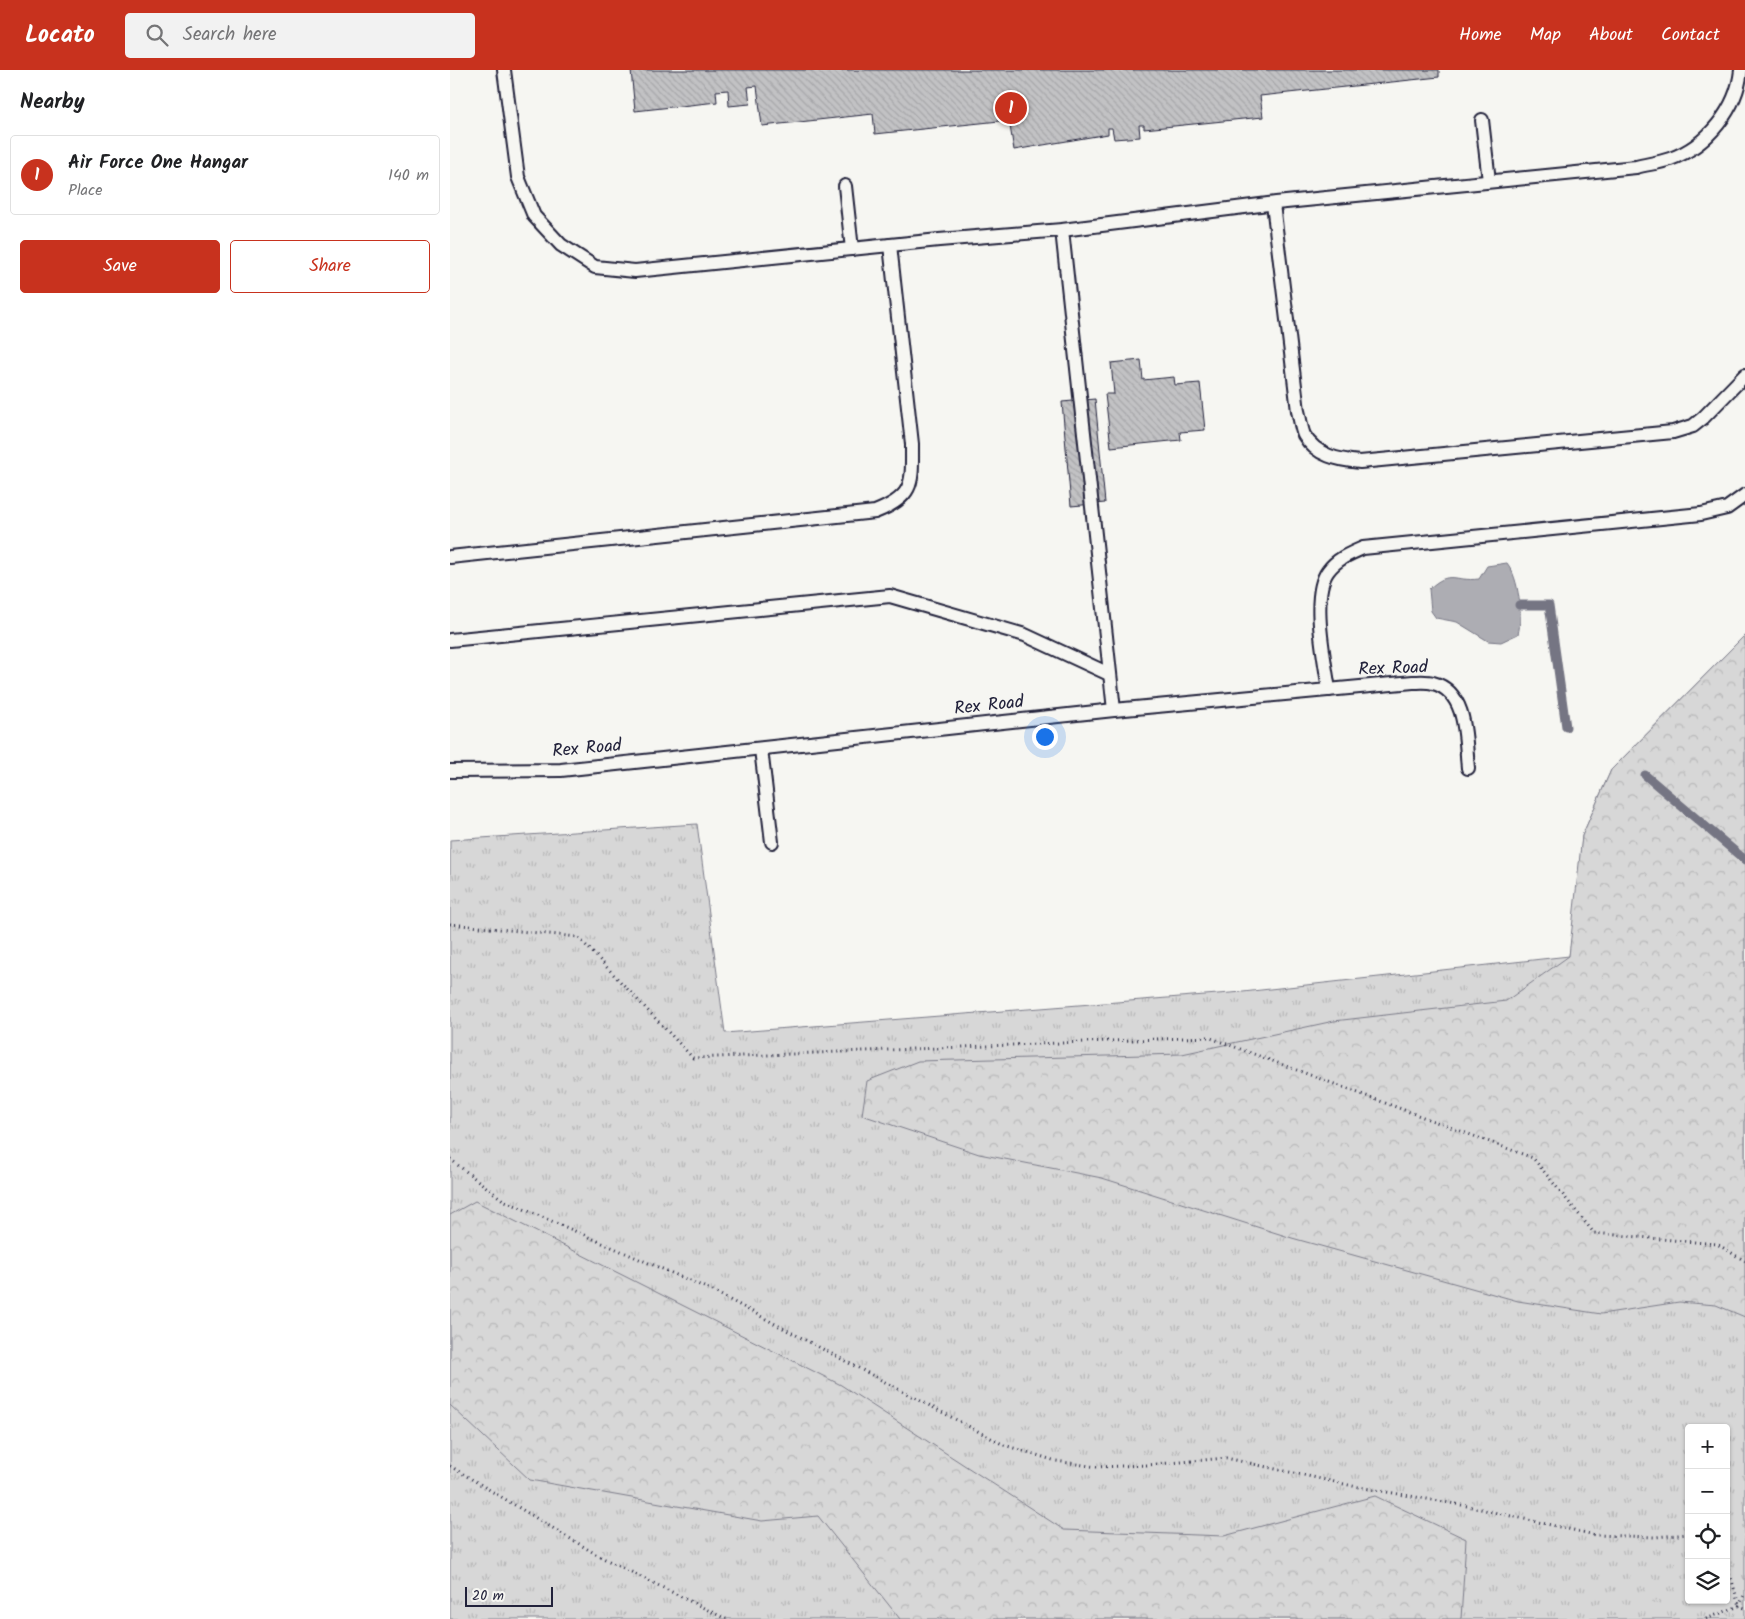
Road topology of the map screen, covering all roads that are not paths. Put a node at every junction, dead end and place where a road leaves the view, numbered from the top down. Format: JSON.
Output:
{"nodes":[{"id":1,"x":504,"y":70,"type":"edge"},
{"id":2,"x":1740,"y":70,"type":"edge"},
{"id":3,"x":1482,"y":120,"type":"dead end"},
{"id":4,"x":1489,"y":181,"type":"junction"},
{"id":5,"x":845,"y":186,"type":"dead end"},
{"id":6,"x":1273,"y":204,"type":"junction"},
{"id":7,"x":1062,"y":230,"type":"junction"},
{"id":8,"x":890,"y":245,"type":"junction"},
{"id":9,"x":852,"y":249,"type":"junction"},
{"id":10,"x":1745,"y":375,"type":"edge"},
{"id":11,"x":1745,"y":495,"type":"edge"},
{"id":12,"x":450,"y":558,"type":"edge"},
{"id":13,"x":450,"y":640,"type":"edge"},
{"id":14,"x":1110,"y":674,"type":"junction"},
{"id":15,"x":1329,"y":690,"type":"junction"},
{"id":16,"x":1114,"y":710,"type":"junction"},
{"id":17,"x":761,"y":749,"type":"junction"},
{"id":18,"x":1468,"y":768,"type":"dead end"},
{"id":19,"x":450,"y":771,"type":"edge"},
{"id":20,"x":772,"y":842,"type":"dead end"}],
"edges":[{"from":1,"to":9,"type":"lane"},
{"from":2,"to":4,"type":"lane"},
{"from":3,"to":4,"type":"lane"},
{"from":4,"to":6,"type":"lane"},
{"from":5,"to":9,"type":"lane"},
{"from":6,"to":7,"type":"lane"},
{"from":6,"to":10,"type":"lane"},
{"from":7,"to":8,"type":"lane"},
{"from":7,"to":14,"type":"lane"},
{"from":8,"to":9,"type":"lane"},
{"from":8,"to":12,"type":"lane"},
{"from":11,"to":15,"type":"lane"},
{"from":13,"to":14,"type":"lane"},
{"from":14,"to":16,"type":"lane"},
{"from":15,"to":16,"type":"lane","name":"Rex Road"},
{"from":15,"to":18,"type":"lane","name":"Rex Road"},
{"from":16,"to":17,"type":"lane","name":"Rex Road"},
{"from":17,"to":19,"type":"lane","name":"Rex Road"},
{"from":17,"to":20,"type":"lane"}]}
